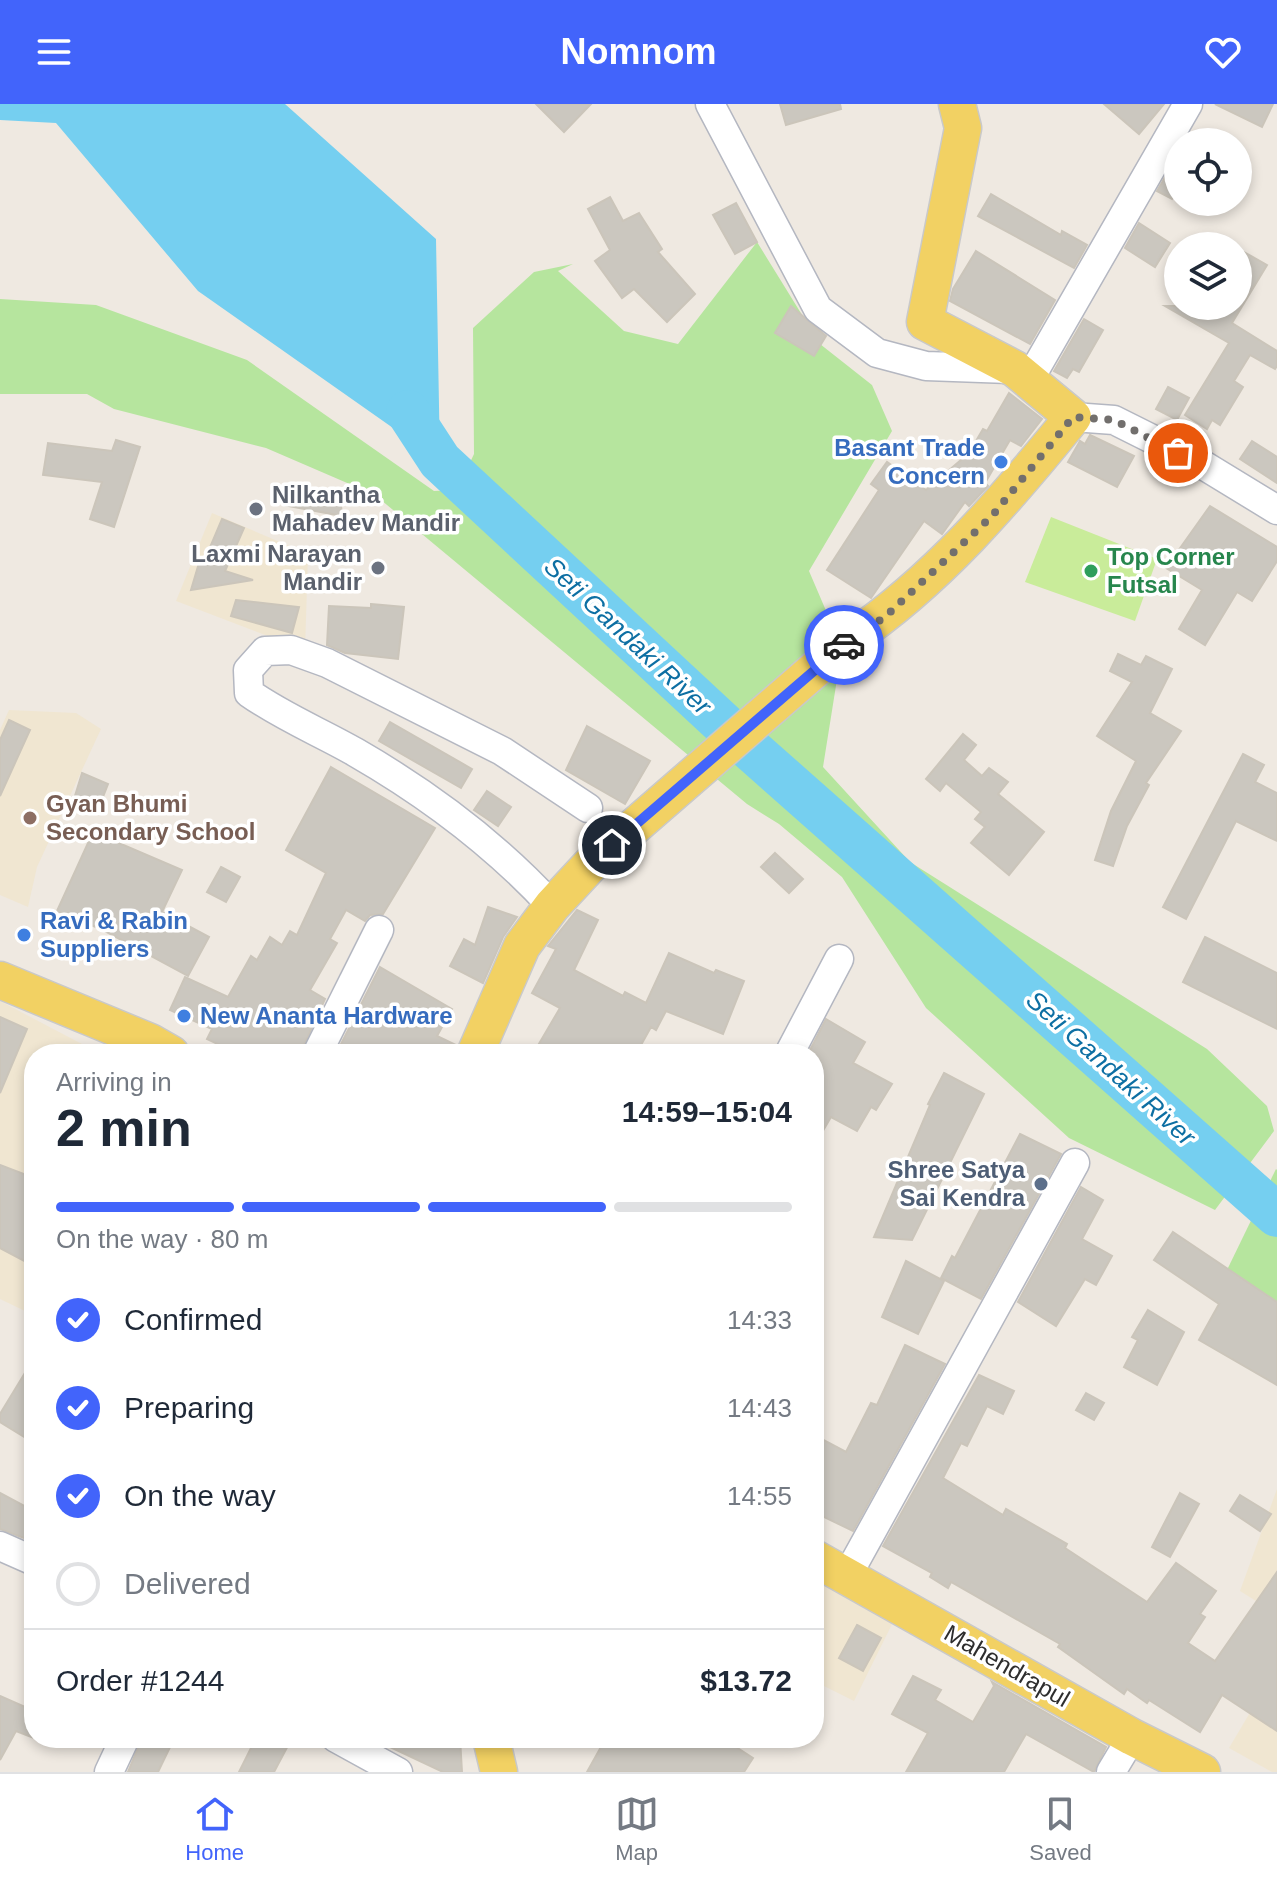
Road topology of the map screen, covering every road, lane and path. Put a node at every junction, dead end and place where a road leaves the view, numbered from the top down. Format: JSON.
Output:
{"nodes":[{"id":1,"x":710,"y":104,"type":"edge"},
{"id":2,"x":957,"y":104,"type":"edge"},
{"id":3,"x":1188,"y":104,"type":"edge"},
{"id":4,"x":1022,"y":375,"type":"junction"},
{"id":5,"x":1073,"y":417,"type":"junction"},
{"id":6,"x":1277,"y":510,"type":"edge"},
{"id":7,"x":588,"y":808,"type":"dead end"},
{"id":8,"x":552,"y":906,"type":"junction"},
{"id":9,"x":379,"y":930,"type":"dead end"},
{"id":10,"x":839,"y":959,"type":"dead end"},
{"id":11,"x":0,"y":980,"type":"edge"},
{"id":12,"x":154,"y":1044,"type":"edge"},
{"id":13,"x":322,"y":1044,"type":"edge"},
{"id":14,"x":479,"y":1044,"type":"edge"},
{"id":15,"x":794,"y":1044,"type":"edge"},
{"id":16,"x":1075,"y":1163,"type":"dead end"},
{"id":17,"x":0,"y":1546,"type":"edge"},
{"id":18,"x":24,"y":1557,"type":"edge"},
{"id":19,"x":824,"y":1563,"type":"edge"},
{"id":20,"x":847,"y":1576,"type":"junction"},
{"id":21,"x":1132,"y":1737,"type":"junction"},
{"id":22,"x":120,"y":1748,"type":"edge"},
{"id":23,"x":354,"y":1748,"type":"edge"},
{"id":24,"x":493,"y":1748,"type":"edge"},
{"id":25,"x":109,"y":1772,"type":"edge"},
{"id":26,"x":398,"y":1772,"type":"edge"},
{"id":27,"x":499,"y":1772,"type":"edge"},
{"id":28,"x":1111,"y":1772,"type":"edge"},
{"id":29,"x":1202,"y":1772,"type":"edge"}],
"edges":[{"from":1,"to":4,"type":"street"},
{"from":2,"to":4,"type":"main road"},
{"from":3,"to":4,"type":"street"},
{"from":4,"to":5,"type":"main road"},
{"from":5,"to":6,"type":"street"},
{"from":5,"to":8,"type":"main road"},
{"from":7,"to":8,"type":"street"},
{"from":8,"to":14,"type":"main road"},
{"from":9,"to":13,"type":"street"},
{"from":10,"to":15,"type":"street"},
{"from":11,"to":12,"type":"main road"},
{"from":16,"to":20,"type":"street"},
{"from":17,"to":18,"type":"street"},
{"from":19,"to":20,"type":"main road","name":"Mahendrapul"},
{"from":20,"to":21,"type":"main road","name":"Mahendrapul"},
{"from":21,"to":28,"type":"street"},
{"from":21,"to":29,"type":"main road","name":"Mahendrapul"},
{"from":22,"to":25,"type":"street"},
{"from":23,"to":26,"type":"street"},
{"from":24,"to":27,"type":"main road"}]}
